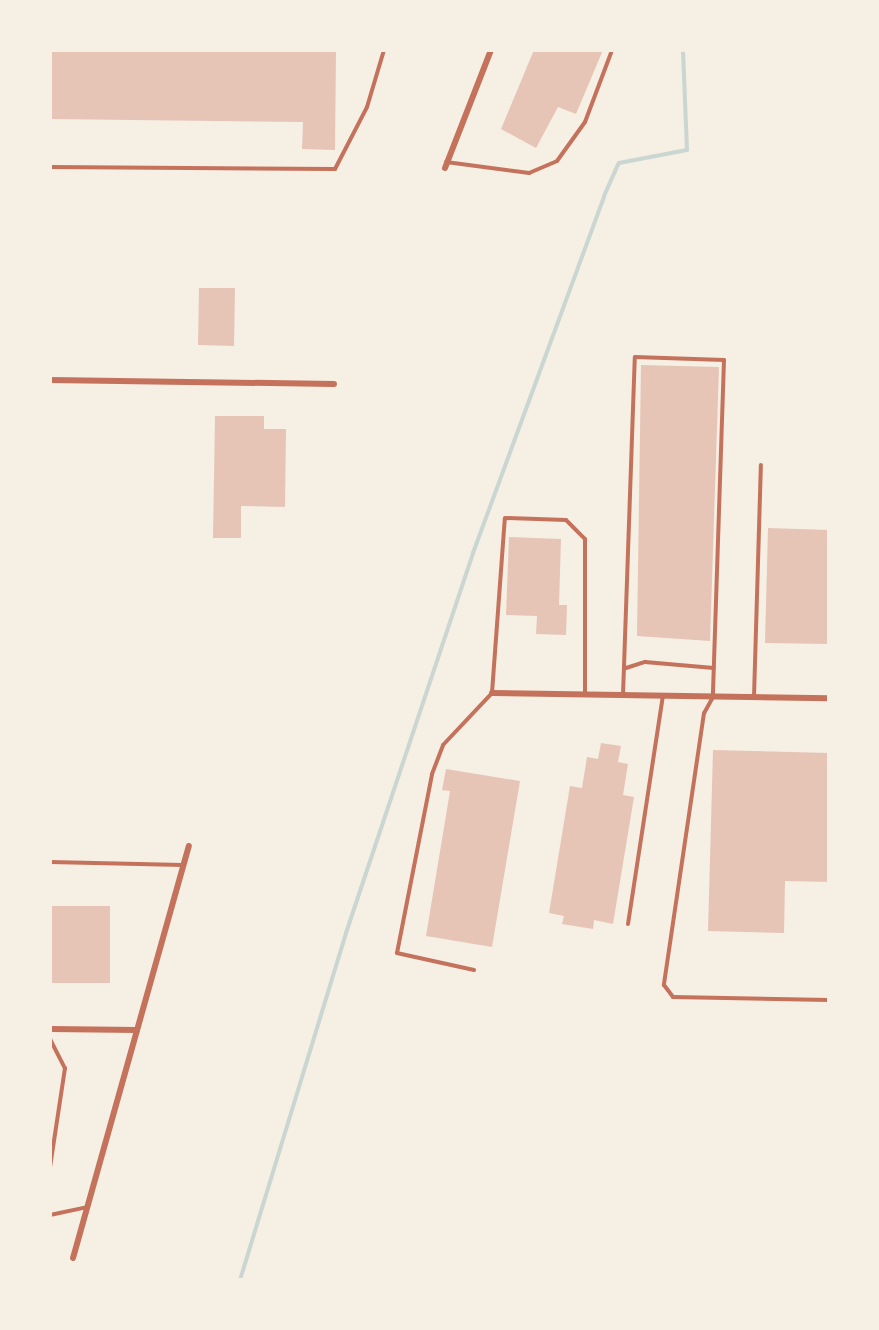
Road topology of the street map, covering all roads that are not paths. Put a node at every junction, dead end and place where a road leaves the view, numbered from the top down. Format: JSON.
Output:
{"nodes":[{"id":1,"x":384,"y":50,"type":"edge"},
{"id":2,"x":491,"y":50,"type":"edge"},
{"id":3,"x":612,"y":50,"type":"edge"},
{"id":4,"x":445,"y":165,"type":"joint"},
{"id":5,"x":50,"y":167,"type":"edge"},
{"id":6,"x":50,"y":380,"type":"edge"},
{"id":7,"x":334,"y":384,"type":"dead end"},
{"id":8,"x":761,"y":465,"type":"dead end"},
{"id":9,"x":626,"y":668,"type":"junction"},
{"id":10,"x":714,"y":668,"type":"junction"},
{"id":11,"x":492,"y":694,"type":"junction"},
{"id":12,"x":585,"y":695,"type":"junction"},
{"id":13,"x":623,"y":696,"type":"junction"},
{"id":14,"x":663,"y":696,"type":"junction"},
{"id":15,"x":712,"y":697,"type":"junction"},
{"id":16,"x":754,"y":697,"type":"junction"},
{"id":17,"x":829,"y":698,"type":"edge"},
{"id":18,"x":189,"y":846,"type":"dead end"},
{"id":19,"x":50,"y":862,"type":"edge"},
{"id":20,"x":184,"y":865,"type":"junction"},
{"id":21,"x":628,"y":924,"type":"dead end"},
{"id":22,"x":474,"y":970,"type":"dead end"},
{"id":23,"x":829,"y":1000,"type":"edge"},
{"id":24,"x":50,"y":1029,"type":"edge"},
{"id":25,"x":137,"y":1030,"type":"junction"},
{"id":26,"x":50,"y":1039,"type":"edge"},
{"id":27,"x":50,"y":1167,"type":"edge"},
{"id":28,"x":88,"y":1207,"type":"junction"},
{"id":29,"x":50,"y":1216,"type":"edge"},
{"id":30,"x":74,"y":1258,"type":"dead end"}],
"edges":[{"from":1,"to":5,"type":"lane"},
{"from":2,"to":4,"type":"street"},
{"from":3,"to":4,"type":"lane"},
{"from":6,"to":7,"type":"street"},
{"from":8,"to":16,"type":"lane"},
{"from":9,"to":10,"type":"lane"},
{"from":9,"to":10,"type":"lane"},
{"from":9,"to":13,"type":"lane"},
{"from":10,"to":15,"type":"lane"},
{"from":11,"to":12,"type":"street"},
{"from":11,"to":12,"type":"lane"},
{"from":11,"to":22,"type":"lane"},
{"from":12,"to":13,"type":"street"},
{"from":13,"to":14,"type":"street"},
{"from":14,"to":15,"type":"street"},
{"from":14,"to":21,"type":"lane"},
{"from":15,"to":16,"type":"street"},
{"from":15,"to":23,"type":"lane"},
{"from":16,"to":17,"type":"street"},
{"from":18,"to":20,"type":"street"},
{"from":19,"to":20,"type":"lane"},
{"from":20,"to":25,"type":"street"},
{"from":24,"to":25,"type":"street"},
{"from":25,"to":28,"type":"street"},
{"from":26,"to":27,"type":"lane"},
{"from":28,"to":29,"type":"lane"},
{"from":28,"to":30,"type":"street"}]}
